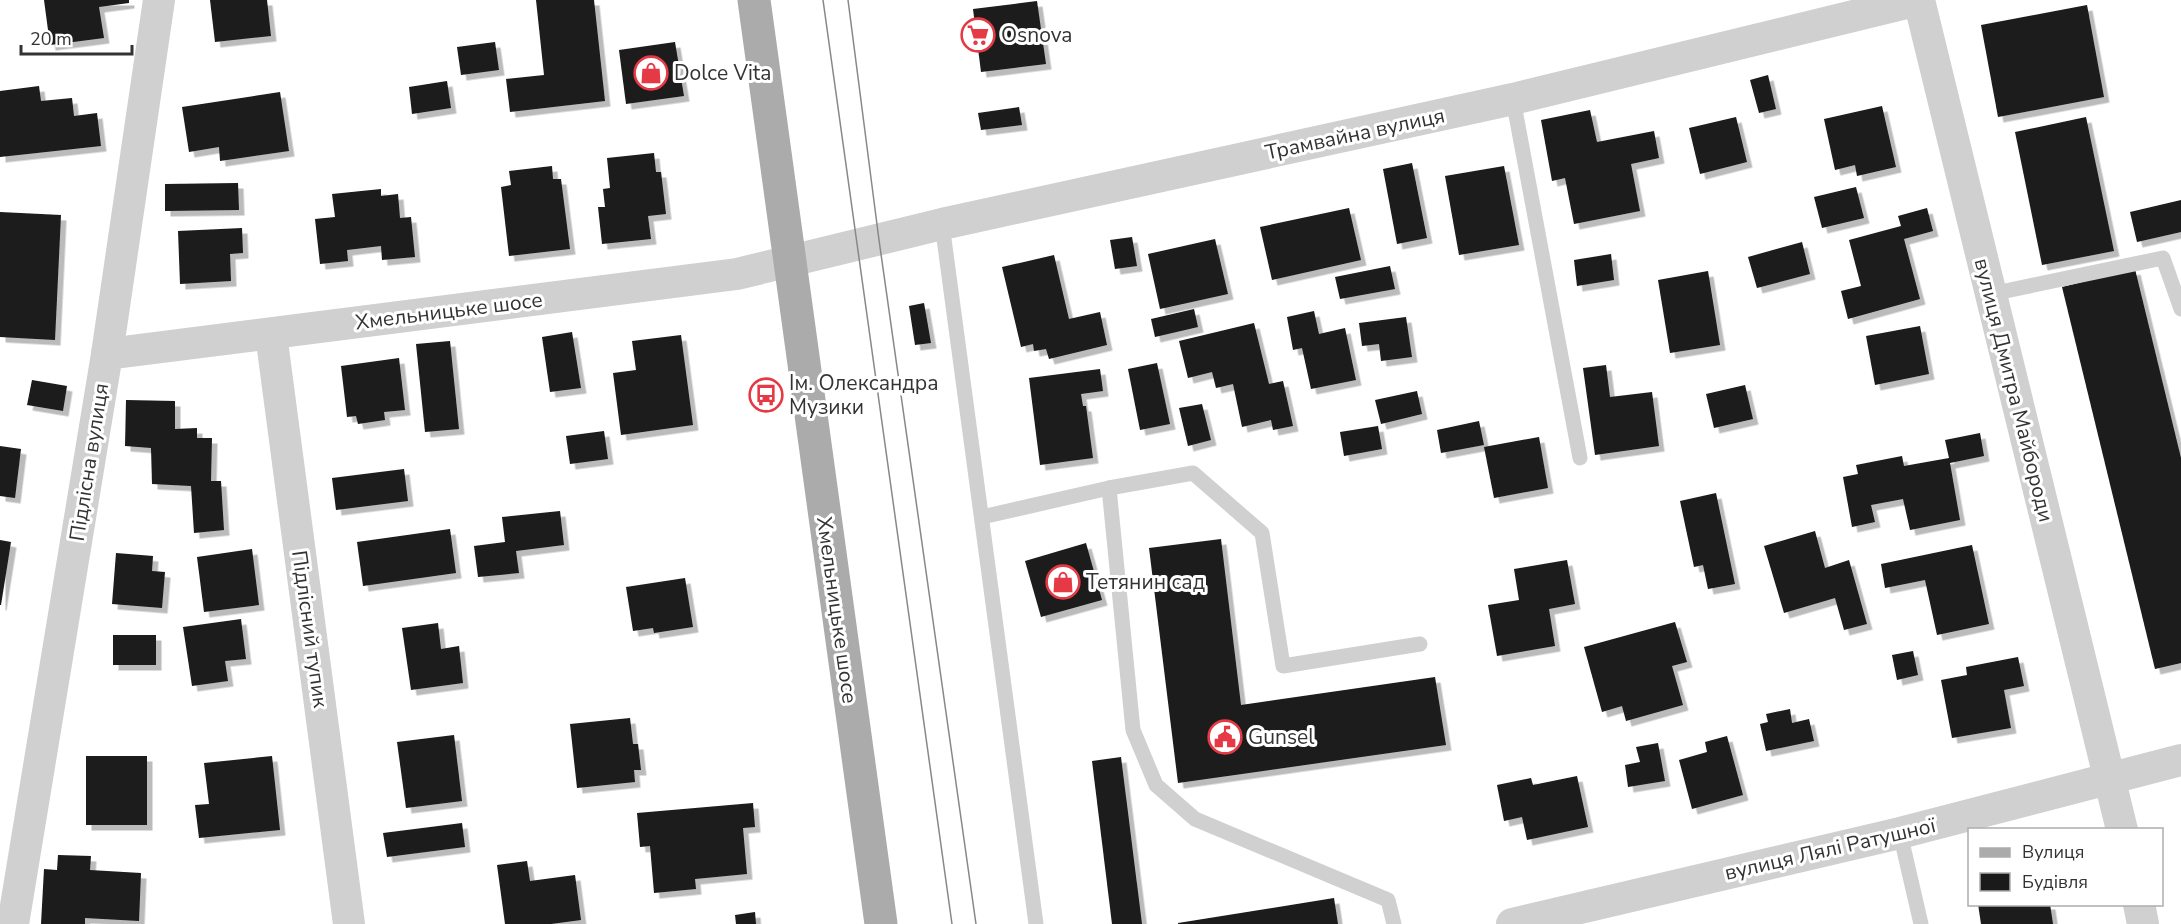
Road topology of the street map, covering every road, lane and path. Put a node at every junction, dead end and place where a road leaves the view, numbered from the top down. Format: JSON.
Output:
{"nodes":[{"id":1,"x":159,"y":0,"type":"edge"},
{"id":2,"x":754,"y":0,"type":"edge"},
{"id":3,"x":1919,"y":0,"type":"edge"},
{"id":4,"x":1513,"y":99,"type":"junction"},
{"id":5,"x":942,"y":224,"type":"junction"},
{"id":6,"x":789,"y":260,"type":"junction"},
{"id":7,"x":1991,"y":294,"type":"junction"},
{"id":8,"x":2181,"y":309,"type":"edge"},
{"id":9,"x":271,"y":334,"type":"junction"},
{"id":10,"x":107,"y":354,"type":"junction"},
{"id":11,"x":1580,"y":458,"type":"dead end"},
{"id":12,"x":1109,"y":488,"type":"junction"},
{"id":13,"x":982,"y":517,"type":"junction"},
{"id":14,"x":1420,"y":644,"type":"dead end"},
{"id":15,"x":2181,"y":760,"type":"edge"},
{"id":16,"x":2110,"y":780,"type":"junction"},
{"id":17,"x":2122,"y":828,"type":"edge"},
{"id":18,"x":1900,"y":833,"type":"junction"},
{"id":19,"x":2139,"y":906,"type":"edge"},
{"id":20,"x":1523,"y":923,"type":"edge"},
{"id":21,"x":13,"y":924,"type":"edge"},
{"id":22,"x":349,"y":924,"type":"edge"},
{"id":23,"x":881,"y":924,"type":"edge"},
{"id":24,"x":1036,"y":924,"type":"edge"},
{"id":25,"x":1394,"y":924,"type":"edge"},
{"id":26,"x":1921,"y":924,"type":"edge"},
{"id":27,"x":2143,"y":924,"type":"edge"}],
"edges":[{"from":1,"to":10,"type":"street","name":"Підлісна вулиця"},
{"from":2,"to":6,"type":"main road","name":"Хмельницьке шосе"},
{"from":3,"to":4,"type":"street","name":"Трамвайна вулиця"},
{"from":3,"to":7,"type":"street","name":"вулиця Дмитра Майбороди"},
{"from":4,"to":5,"type":"street","name":"Трамвайна вулиця"},
{"from":4,"to":11,"type":"lane"},
{"from":5,"to":6,"type":"street","name":"Трамвайна вулиця"},
{"from":5,"to":13,"type":"lane"},
{"from":6,"to":9,"type":"street","name":"Хмельницьке шосе"},
{"from":6,"to":23,"type":"main road","name":"Хмельницьке шосе"},
{"from":7,"to":8,"type":"lane"},
{"from":7,"to":16,"type":"street","name":"вулиця Дмитра Майбороди"},
{"from":9,"to":10,"type":"street","name":"Хмельницьке шосе"},
{"from":9,"to":22,"type":"street","name":"Підлісний тупик"},
{"from":10,"to":21,"type":"street","name":"Підлісна вулиця"},
{"from":12,"to":13,"type":"lane"},
{"from":12,"to":14,"type":"lane"},
{"from":12,"to":25,"type":"lane"},
{"from":13,"to":24,"type":"lane"},
{"from":15,"to":16,"type":"street","name":"вулиця Лялі Ратушної"},
{"from":16,"to":17,"type":"street","name":"вулиця Дмитра Майбороди"},
{"from":16,"to":18,"type":"street","name":"вулиця Лялі Ратушної"},
{"from":18,"to":20,"type":"street","name":"вулиця Лялі Ратушної"},
{"from":18,"to":26,"type":"lane"},
{"from":19,"to":27,"type":"street"}]}
